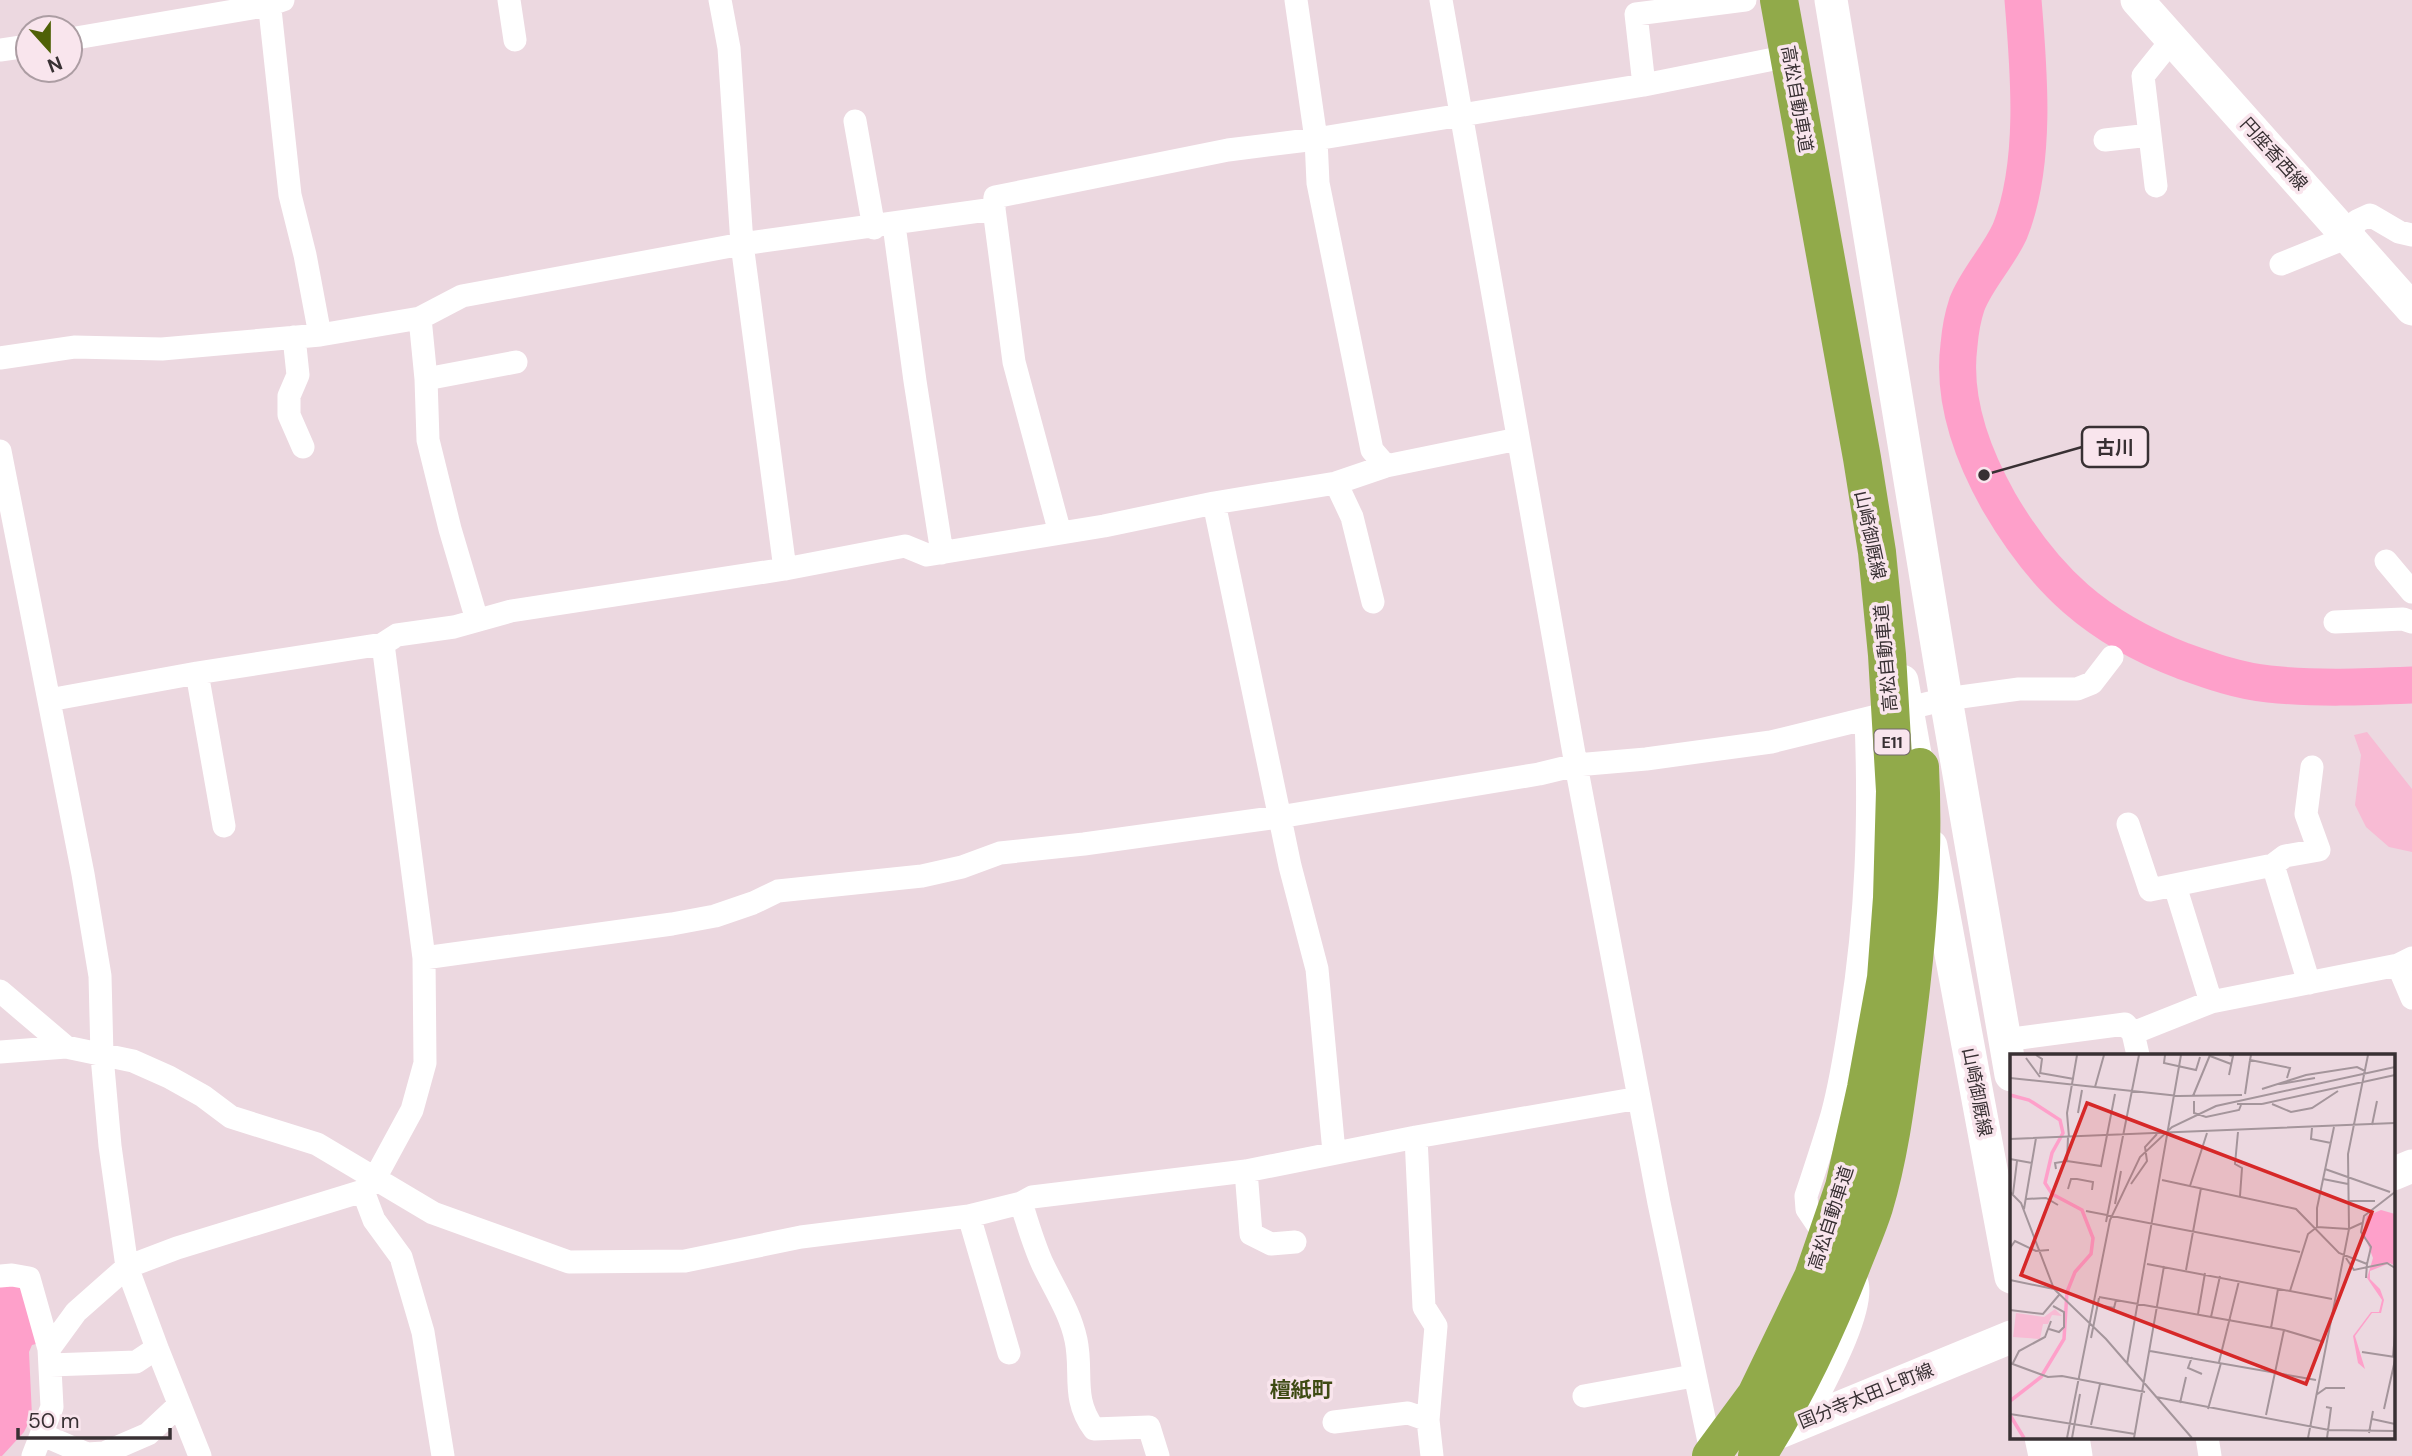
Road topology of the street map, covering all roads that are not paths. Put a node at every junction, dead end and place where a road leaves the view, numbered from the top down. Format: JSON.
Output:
{"nodes":[{"id":1,"x":509,"y":0,"type":"edge"},
{"id":2,"x":720,"y":0,"type":"edge"},
{"id":3,"x":1296,"y":0,"type":"edge"},
{"id":4,"x":1441,"y":0,"type":"edge"},
{"id":5,"x":1745,"y":0,"type":"edge"},
{"id":6,"x":1764,"y":0,"type":"edge"},
{"id":7,"x":1779,"y":0,"type":"edge"},
{"id":8,"x":1806,"y":0,"type":"edge"},
{"id":9,"x":1831,"y":0,"type":"edge"},
{"id":10,"x":2137,"y":0,"type":"edge"},
{"id":11,"x":274,"y":2,"type":"edge"},
{"id":12,"x":84,"y":36,"type":"edge"},
{"id":13,"x":515,"y":40,"type":"dead end"},
{"id":14,"x":2172,"y":40,"type":"junction"},
{"id":15,"x":1774,"y":59,"type":"junction"},
{"id":16,"x":1644,"y":85,"type":"junction"},
{"id":17,"x":1461,"y":114,"type":"junction"},
{"id":18,"x":855,"y":121,"type":"dead end"},
{"id":19,"x":2150,"y":135,"type":"junction"},
{"id":20,"x":1316,"y":139,"type":"junction"},
{"id":21,"x":2105,"y":140,"type":"dead end"},
{"id":22,"x":2156,"y":186,"type":"dead end"},
{"id":23,"x":994,"y":209,"type":"junction"},
{"id":24,"x":884,"y":226,"type":"junction"},
{"id":25,"x":2412,"y":235,"type":"edge"},
{"id":26,"x":2348,"y":237,"type":"junction"},
{"id":27,"x":742,"y":244,"type":"junction"},
{"id":28,"x":2281,"y":264,"type":"dead end"},
{"id":29,"x":2412,"y":309,"type":"edge"},
{"id":30,"x":420,"y":318,"type":"junction"},
{"id":31,"x":320,"y":335,"type":"junction"},
{"id":32,"x":295,"y":337,"type":"junction"},
{"id":33,"x":0,"y":358,"type":"edge"},
{"id":34,"x":516,"y":362,"type":"dead end"},
{"id":35,"x":426,"y":379,"type":"junction"},
{"id":36,"x":1518,"y":439,"type":"junction"},
{"id":37,"x":303,"y":447,"type":"dead end"},
{"id":38,"x":0,"y":451,"type":"edge"},
{"id":39,"x":1386,"y":466,"type":"junction"},
{"id":40,"x":1336,"y":483,"type":"junction"},
{"id":41,"x":1214,"y":503,"type":"junction"},
{"id":42,"x":1060,"y":533,"type":"junction"},
{"id":43,"x":942,"y":553,"type":"junction"},
{"id":44,"x":2386,"y":561,"type":"dead end"},
{"id":45,"x":785,"y":569,"type":"junction"},
{"id":46,"x":2412,"y":592,"type":"edge"},
{"id":47,"x":1373,"y":602,"type":"dead end"},
{"id":48,"x":477,"y":620,"type":"junction"},
{"id":49,"x":2335,"y":622,"type":"dead end"},
{"id":50,"x":2412,"y":622,"type":"edge"},
{"id":51,"x":383,"y":645,"type":"junction"},
{"id":52,"x":2112,"y":657,"type":"dead end"},
{"id":53,"x":197,"y":673,"type":"junction"},
{"id":54,"x":1946,"y":699,"type":"junction"},
{"id":55,"x":49,"y":701,"type":"junction"},
{"id":56,"x":1908,"y":708,"type":"junction"},
{"id":57,"x":1866,"y":719,"type":"junction"},
{"id":58,"x":1576,"y":765,"type":"junction"},
{"id":59,"x":2312,"y":767,"type":"dead end"},
{"id":60,"x":1279,"y":817,"type":"junction"},
{"id":61,"x":2128,"y":824,"type":"dead end"},
{"id":62,"x":223,"y":826,"type":"dead end"},
{"id":63,"x":2273,"y":865,"type":"junction"},
{"id":64,"x":2175,"y":886,"type":"junction"},
{"id":65,"x":424,"y":958,"type":"junction"},
{"id":66,"x":2405,"y":962,"type":"edge"},
{"id":67,"x":2309,"y":983,"type":"junction"},
{"id":68,"x":0,"y":991,"type":"edge"},
{"id":69,"x":2412,"y":998,"type":"edge"},
{"id":70,"x":2211,"y":1002,"type":"junction"},
{"id":71,"x":2133,"y":1032,"type":"junction"},
{"id":72,"x":2005,"y":1040,"type":"junction"},
{"id":73,"x":66,"y":1047,"type":"junction"},
{"id":74,"x":0,"y":1052,"type":"edge"},
{"id":75,"x":2138,"y":1054,"type":"edge"},
{"id":76,"x":102,"y":1056,"type":"junction"},
{"id":77,"x":2010,"y":1069,"type":"edge"},
{"id":78,"x":1639,"y":1098,"type":"junction"},
{"id":79,"x":1416,"y":1137,"type":"junction"},
{"id":80,"x":1334,"y":1152,"type":"junction"},
{"id":81,"x":2412,"y":1166,"type":"edge"},
{"id":82,"x":1246,"y":1171,"type":"junction"},
{"id":83,"x":2394,"y":1174,"type":"edge"},
{"id":84,"x":369,"y":1186,"type":"junction"},
{"id":85,"x":1021,"y":1203,"type":"junction"},
{"id":86,"x":968,"y":1216,"type":"junction"},
{"id":87,"x":1295,"y":1242,"type":"dead end"},
{"id":88,"x":128,"y":1267,"type":"junction"},
{"id":89,"x":2010,"y":1272,"type":"edge"},
{"id":90,"x":0,"y":1276,"type":"edge"},
{"id":91,"x":2010,"y":1337,"type":"edge"},
{"id":92,"x":157,"y":1348,"type":"junction"},
{"id":93,"x":1009,"y":1353,"type":"dead end"},
{"id":94,"x":50,"y":1357,"type":"junction"},
{"id":95,"x":1693,"y":1376,"type":"junction"},
{"id":96,"x":1584,"y":1396,"type":"dead end"},
{"id":97,"x":179,"y":1405,"type":"junction"},
{"id":98,"x":1428,"y":1420,"type":"junction"},
{"id":99,"x":1334,"y":1422,"type":"dead end"},
{"id":100,"x":1805,"y":1422,"type":"junction"},
{"id":101,"x":2041,"y":1438,"type":"edge"},
{"id":102,"x":2073,"y":1438,"type":"edge"},
{"id":103,"x":2207,"y":1438,"type":"edge"},
{"id":104,"x":38,"y":1446,"type":"edge"},
{"id":105,"x":200,"y":1456,"type":"edge"},
{"id":106,"x":443,"y":1456,"type":"edge"},
{"id":107,"x":1158,"y":1456,"type":"edge"},
{"id":108,"x":1432,"y":1456,"type":"edge"},
{"id":109,"x":1712,"y":1456,"type":"edge"},
{"id":110,"x":1721,"y":1456,"type":"edge"},
{"id":111,"x":1757,"y":1456,"type":"edge"},
{"id":112,"x":2045,"y":1456,"type":"edge"},
{"id":113,"x":2076,"y":1456,"type":"edge"},
{"id":114,"x":2210,"y":1456,"type":"edge"}],
"edges":[{"from":1,"to":13,"type":"street"},
{"from":2,"to":27,"type":"street"},
{"from":3,"to":20,"type":"street"},
{"from":4,"to":17,"type":"street"},
{"from":5,"to":16,"type":"street"},
{"from":6,"to":15,"type":"main road","name":"山崎御厩線"},
{"from":7,"to":109,"type":"highway","name":"高松自動車道","number":"E11"},
{"from":8,"to":111,"type":"highway","name":"高松自動車道","number":"E11"},
{"from":9,"to":54,"type":"main road","name":"山崎御厩線"},
{"from":10,"to":14,"type":"main road","name":"円座香西線"},
{"from":11,"to":12,"type":"street"},
{"from":11,"to":31,"type":"street"},
{"from":14,"to":19,"type":"street"},
{"from":14,"to":26,"type":"main road","name":"円座香西線"},
{"from":15,"to":16,"type":"street"},
{"from":15,"to":56,"type":"main road","name":"山崎御厩線"},
{"from":16,"to":17,"type":"street"},
{"from":17,"to":20,"type":"street"},
{"from":17,"to":36,"type":"street"},
{"from":18,"to":24,"type":"street"},
{"from":19,"to":21,"type":"street"},
{"from":19,"to":22,"type":"street"},
{"from":20,"to":23,"type":"street"},
{"from":20,"to":39,"type":"street"},
{"from":23,"to":24,"type":"street"},
{"from":23,"to":42,"type":"street"},
{"from":24,"to":27,"type":"street"},
{"from":24,"to":43,"type":"street"},
{"from":25,"to":26,"type":"street"},
{"from":26,"to":28,"type":"street"},
{"from":26,"to":29,"type":"main road","name":"円座香西線"},
{"from":27,"to":30,"type":"street"},
{"from":27,"to":45,"type":"street"},
{"from":30,"to":31,"type":"street"},
{"from":30,"to":35,"type":"street"},
{"from":31,"to":32,"type":"street"},
{"from":32,"to":33,"type":"street"},
{"from":32,"to":37,"type":"street"},
{"from":34,"to":35,"type":"street"},
{"from":35,"to":48,"type":"street"},
{"from":36,"to":39,"type":"street"},
{"from":36,"to":58,"type":"street"},
{"from":38,"to":55,"type":"street"},
{"from":39,"to":40,"type":"street"},
{"from":40,"to":41,"type":"street"},
{"from":40,"to":47,"type":"street"},
{"from":41,"to":42,"type":"street"},
{"from":41,"to":60,"type":"street"},
{"from":42,"to":43,"type":"street"},
{"from":43,"to":45,"type":"street"},
{"from":44,"to":46,"type":"street"},
{"from":45,"to":48,"type":"street"},
{"from":48,"to":51,"type":"street"},
{"from":49,"to":50,"type":"street"},
{"from":51,"to":53,"type":"street"},
{"from":51,"to":65,"type":"street"},
{"from":52,"to":54,"type":"street"},
{"from":53,"to":55,"type":"street"},
{"from":53,"to":62,"type":"street"},
{"from":54,"to":56,"type":"street"},
{"from":54,"to":72,"type":"main road","name":"山崎御厩線"},
{"from":55,"to":76,"type":"street"},
{"from":56,"to":57,"type":"street"},
{"from":56,"to":89,"type":"main road","name":"山崎御厩線"},
{"from":57,"to":58,"type":"street"},
{"from":57,"to":100,"type":"street"},
{"from":58,"to":60,"type":"street"},
{"from":58,"to":78,"type":"street"},
{"from":59,"to":63,"type":"street"},
{"from":60,"to":65,"type":"street"},
{"from":60,"to":80,"type":"street"},
{"from":61,"to":64,"type":"street"},
{"from":63,"to":64,"type":"street"},
{"from":63,"to":67,"type":"street"},
{"from":64,"to":70,"type":"street"},
{"from":65,"to":84,"type":"street"},
{"from":66,"to":67,"type":"street"},
{"from":66,"to":69,"type":"street"},
{"from":67,"to":70,"type":"street"},
{"from":68,"to":73,"type":"street"},
{"from":70,"to":71,"type":"street"},
{"from":71,"to":72,"type":"street"},
{"from":71,"to":75,"type":"street"},
{"from":72,"to":77,"type":"main road","name":"山崎御厩線"},
{"from":73,"to":74,"type":"street"},
{"from":73,"to":76,"type":"street"},
{"from":76,"to":84,"type":"street"},
{"from":76,"to":88,"type":"street"},
{"from":78,"to":79,"type":"street"},
{"from":78,"to":95,"type":"street"},
{"from":79,"to":80,"type":"street"},
{"from":79,"to":98,"type":"street"},
{"from":80,"to":82,"type":"street"},
{"from":81,"to":83,"type":"main road"},
{"from":82,"to":85,"type":"street"},
{"from":82,"to":87,"type":"street"},
{"from":84,"to":86,"type":"street"},
{"from":84,"to":88,"type":"street"},
{"from":84,"to":106,"type":"street"},
{"from":85,"to":86,"type":"street"},
{"from":85,"to":107,"type":"street"},
{"from":86,"to":93,"type":"street"},
{"from":88,"to":92,"type":"street"},
{"from":88,"to":94,"type":"street"},
{"from":90,"to":94,"type":"street"},
{"from":91,"to":100,"type":"main road","name":"国分寺太田上町線"},
{"from":92,"to":94,"type":"street"},
{"from":92,"to":97,"type":"street"},
{"from":94,"to":104,"type":"street"},
{"from":95,"to":96,"type":"street"},
{"from":95,"to":109,"type":"street"},
{"from":97,"to":104,"type":"street"},
{"from":97,"to":105,"type":"street"},
{"from":98,"to":99,"type":"street"},
{"from":98,"to":108,"type":"street"},
{"from":100,"to":110,"type":"main road","name":"国分寺太田上町線"},
{"from":101,"to":112,"type":"main road"},
{"from":102,"to":113,"type":"main road"},
{"from":103,"to":114,"type":"street"}]}
